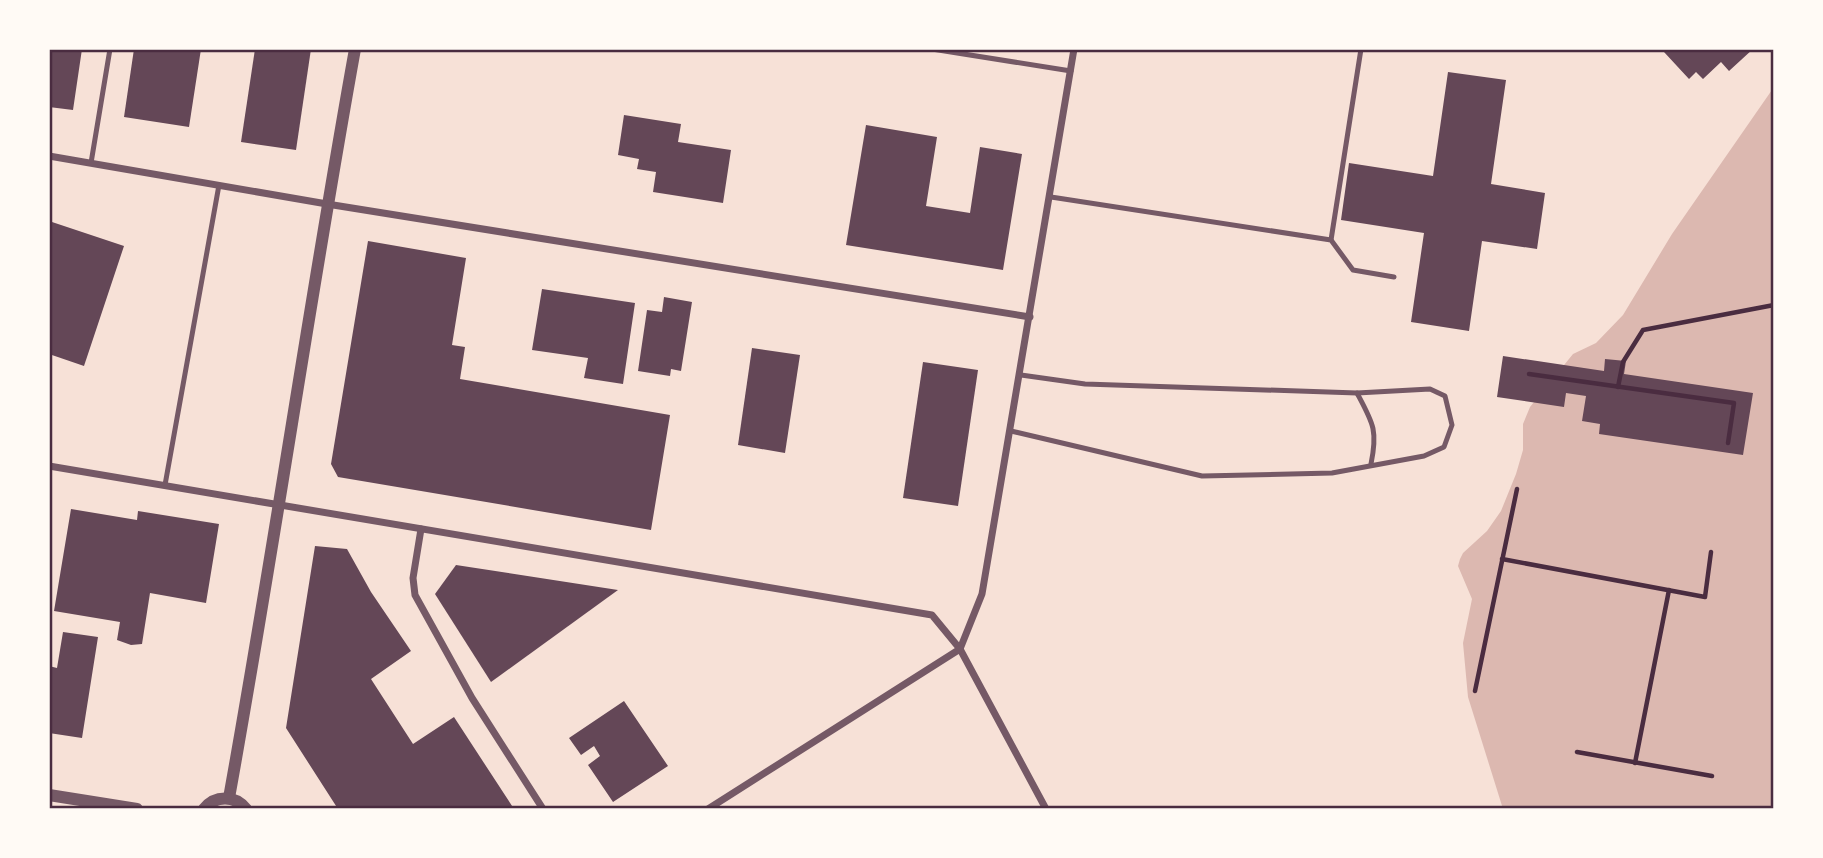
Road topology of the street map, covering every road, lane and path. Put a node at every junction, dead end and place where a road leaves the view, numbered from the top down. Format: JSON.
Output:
{"nodes":[{"id":1,"x":110,"y":49,"type":"edge"},
{"id":2,"x":355,"y":49,"type":"edge"},
{"id":3,"x":932,"y":49,"type":"edge"},
{"id":4,"x":1074,"y":49,"type":"edge"},
{"id":5,"x":1361,"y":49,"type":"edge"},
{"id":6,"x":1071,"y":71,"type":"junction"},
{"id":7,"x":49,"y":156,"type":"edge"},
{"id":8,"x":91,"y":163,"type":"junction"},
{"id":9,"x":219,"y":185,"type":"junction"},
{"id":10,"x":1051,"y":197,"type":"junction"},
{"id":11,"x":327,"y":204,"type":"junction"},
{"id":12,"x":1331,"y":240,"type":"junction"},
{"id":13,"x":1394,"y":277,"type":"dead end"},
{"id":14,"x":1774,"y":305,"type":"edge"},
{"id":15,"x":1030,"y":317,"type":"junction"},
{"id":16,"x":1530,"y":374,"type":"dead end"},
{"id":17,"x":1021,"y":375,"type":"junction"},
{"id":18,"x":1618,"y":387,"type":"junction"},
{"id":19,"x":1357,"y":393,"type":"junction"},
{"id":20,"x":1011,"y":431,"type":"junction"},
{"id":21,"x":1728,"y":443,"type":"dead end"},
{"id":22,"x":1371,"y":464,"type":"junction"},
{"id":23,"x":49,"y":466,"type":"edge"},
{"id":24,"x":165,"y":485,"type":"junction"},
{"id":25,"x":1517,"y":489,"type":"dead end"},
{"id":26,"x":279,"y":504,"type":"junction"},
{"id":27,"x":421,"y":529,"type":"junction"},
{"id":28,"x":1711,"y":552,"type":"dead end"},
{"id":29,"x":1502,"y":559,"type":"junction"},
{"id":30,"x":1669,"y":590,"type":"junction"},
{"id":31,"x":960,"y":649,"type":"junction"},
{"id":32,"x":1475,"y":691,"type":"dead end"},
{"id":33,"x":1577,"y":752,"type":"dead end"},
{"id":34,"x":1636,"y":763,"type":"dead end"},
{"id":35,"x":1712,"y":776,"type":"dead end"},
{"id":36,"x":49,"y":795,"type":"edge"},
{"id":37,"x":229,"y":799,"type":"junction"},
{"id":38,"x":137,"y":809,"type":"edge"},
{"id":39,"x":204,"y":809,"type":"edge"},
{"id":40,"x":246,"y":809,"type":"edge"},
{"id":41,"x":543,"y":809,"type":"edge"},
{"id":42,"x":708,"y":809,"type":"edge"},
{"id":43,"x":1046,"y":809,"type":"edge"}],
"edges":[{"from":1,"to":8,"type":"lane"},
{"from":2,"to":11,"type":"street"},
{"from":3,"to":6,"type":"lane"},
{"from":4,"to":6,"type":"street"},
{"from":5,"to":12,"type":"lane"},
{"from":6,"to":10,"type":"street"},
{"from":7,"to":8,"type":"street"},
{"from":8,"to":9,"type":"street"},
{"from":9,"to":11,"type":"street"},
{"from":9,"to":24,"type":"lane"},
{"from":10,"to":12,"type":"lane"},
{"from":10,"to":15,"type":"street"},
{"from":11,"to":15,"type":"street"},
{"from":11,"to":26,"type":"street"},
{"from":12,"to":13,"type":"lane"},
{"from":14,"to":18,"type":"path"},
{"from":15,"to":17,"type":"street"},
{"from":16,"to":18,"type":"path"},
{"from":17,"to":19,"type":"lane"},
{"from":17,"to":20,"type":"street"},
{"from":18,"to":21,"type":"path"},
{"from":19,"to":22,"type":"lane"},
{"from":19,"to":22,"type":"lane"},
{"from":20,"to":22,"type":"lane"},
{"from":20,"to":31,"type":"street"},
{"from":23,"to":24,"type":"street"},
{"from":24,"to":26,"type":"street"},
{"from":25,"to":29,"type":"path"},
{"from":26,"to":27,"type":"street"},
{"from":26,"to":37,"type":"street"},
{"from":27,"to":31,"type":"street"},
{"from":27,"to":41,"type":"street"},
{"from":28,"to":30,"type":"path"},
{"from":29,"to":30,"type":"path"},
{"from":29,"to":32,"type":"path"},
{"from":30,"to":34,"type":"path"},
{"from":31,"to":42,"type":"street"},
{"from":31,"to":43,"type":"street"},
{"from":33,"to":35,"type":"path"},
{"from":36,"to":38,"type":"street"},
{"from":37,"to":39,"type":"street"},
{"from":37,"to":40,"type":"street"}]}
